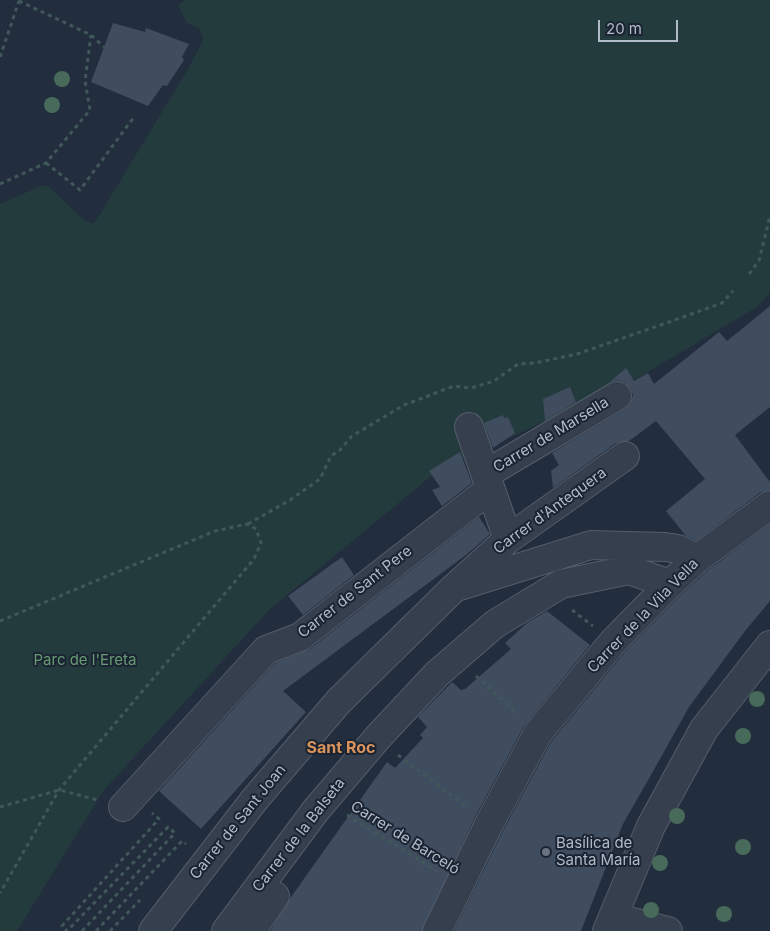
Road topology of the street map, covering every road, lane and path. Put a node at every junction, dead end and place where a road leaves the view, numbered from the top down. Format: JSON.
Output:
{"nodes":[{"id":1,"x":18,"y":0,"type":"edge"},
{"id":2,"x":91,"y":35,"type":"junction"},
{"id":3,"x":104,"y":47,"type":"dead end"},
{"id":4,"x":0,"y":58,"type":"edge"},
{"id":5,"x":134,"y":117,"type":"dead end"},
{"id":6,"x":46,"y":163,"type":"junction"},
{"id":7,"x":0,"y":184,"type":"edge"},
{"id":8,"x":770,"y":216,"type":"edge"},
{"id":9,"x":749,"y":274,"type":"dead end"},
{"id":10,"x":733,"y":291,"type":"dead end"},
{"id":11,"x":617,"y":396,"type":"dead end"},
{"id":12,"x":469,"y":427,"type":"dead end"},
{"id":13,"x":625,"y":456,"type":"dead end"},
{"id":14,"x":488,"y":482,"type":"junction"},
{"id":15,"x":770,"y":505,"type":"edge"},
{"id":16,"x":248,"y":524,"type":"junction"},
{"id":17,"x":508,"y":539,"type":"junction"},
{"id":18,"x":696,"y":559,"type":"junction"},
{"id":19,"x":670,"y":584,"type":"junction"},
{"id":20,"x":454,"y":588,"type":"junction"},
{"id":21,"x":549,"y":592,"type":"junction"},
{"id":22,"x":0,"y":621,"type":"edge"},
{"id":23,"x":613,"y":642,"type":"junction"},
{"id":24,"x":770,"y":646,"type":"edge"},
{"id":25,"x":460,"y":659,"type":"junction"},
{"id":26,"x":538,"y":733,"type":"junction"},
{"id":27,"x":388,"y":747,"type":"junction"},
{"id":28,"x":59,"y":790,"type":"junction"},
{"id":29,"x":0,"y":807,"type":"edge"},
{"id":30,"x":123,"y":807,"type":"junction"},
{"id":31,"x":338,"y":810,"type":"junction"},
{"id":32,"x":490,"y":824,"type":"junction"},
{"id":33,"x":190,"y":848,"type":"dead end"},
{"id":34,"x":460,"y":885,"type":"junction"},
{"id":35,"x":0,"y":893,"type":"edge"},
{"id":36,"x":144,"y":896,"type":"dead end"},
{"id":37,"x":610,"y":924,"type":"edge"},
{"id":38,"x":82,"y":931,"type":"edge"},
{"id":39,"x":96,"y":931,"type":"edge"},
{"id":40,"x":110,"y":931,"type":"edge"},
{"id":41,"x":152,"y":931,"type":"edge"},
{"id":42,"x":226,"y":931,"type":"edge"},
{"id":43,"x":251,"y":931,"type":"edge"},
{"id":44,"x":437,"y":931,"type":"edge"},
{"id":45,"x":668,"y":931,"type":"edge"}],
"edges":[{"from":1,"to":2,"type":"path"},
{"from":1,"to":4,"type":"path"},
{"from":2,"to":3,"type":"path"},
{"from":2,"to":6,"type":"path"},
{"from":5,"to":6,"type":"path"},
{"from":6,"to":7,"type":"path"},
{"from":8,"to":9,"type":"path"},
{"from":10,"to":16,"type":"path"},
{"from":11,"to":14,"type":"street","name":"Carrer de Marsella"},
{"from":12,"to":14,"type":"street"},
{"from":13,"to":17,"type":"street","name":"Carrer d'Antequera"},
{"from":14,"to":17,"type":"street"},
{"from":14,"to":30,"type":"street","name":"Carrer de Sant Pere"},
{"from":15,"to":18,"type":"street","name":"Carrer de la Vila Vella"},
{"from":16,"to":22,"type":"path"},
{"from":16,"to":28,"type":"path"},
{"from":17,"to":20,"type":"street","name":"Carrer d'Antequera"},
{"from":18,"to":19,"type":"street","name":"Carrer de la Vila Vella"},
{"from":18,"to":20,"type":"street"},
{"from":19,"to":21,"type":"street"},
{"from":19,"to":23,"type":"street","name":"Carrer de la Vila Vella"},
{"from":20,"to":41,"type":"street","name":"Carrer de Sant Joan"},
{"from":21,"to":23,"type":"path"},
{"from":21,"to":25,"type":"street"},
{"from":23,"to":26,"type":"street","name":"Carrer de la Vila Vella"},
{"from":24,"to":37,"type":"street"},
{"from":25,"to":26,"type":"path"},
{"from":25,"to":27,"type":"street","name":"Carrer de la Balseta"},
{"from":25,"to":42,"type":"street","name":"Carrer de la Balseta"},
{"from":26,"to":32,"type":"street","name":"Carrer de la Vila Vella"},
{"from":27,"to":31,"type":"street","name":"Carrer de la Balseta"},
{"from":27,"to":32,"type":"path"},
{"from":28,"to":29,"type":"path"},
{"from":28,"to":30,"type":"path"},
{"from":28,"to":35,"type":"path"},
{"from":30,"to":38,"type":"path"},
{"from":31,"to":34,"type":"path","name":"Carrer de Barceló"},
{"from":31,"to":43,"type":"street","name":"Carrer de la Balseta"},
{"from":32,"to":34,"type":"street","name":"Carrer de la Vila Vella"},
{"from":33,"to":39,"type":"path"},
{"from":34,"to":44,"type":"street","name":"Carrer de la Vila Vella"},
{"from":36,"to":40,"type":"path"},
{"from":37,"to":45,"type":"street"}]}
